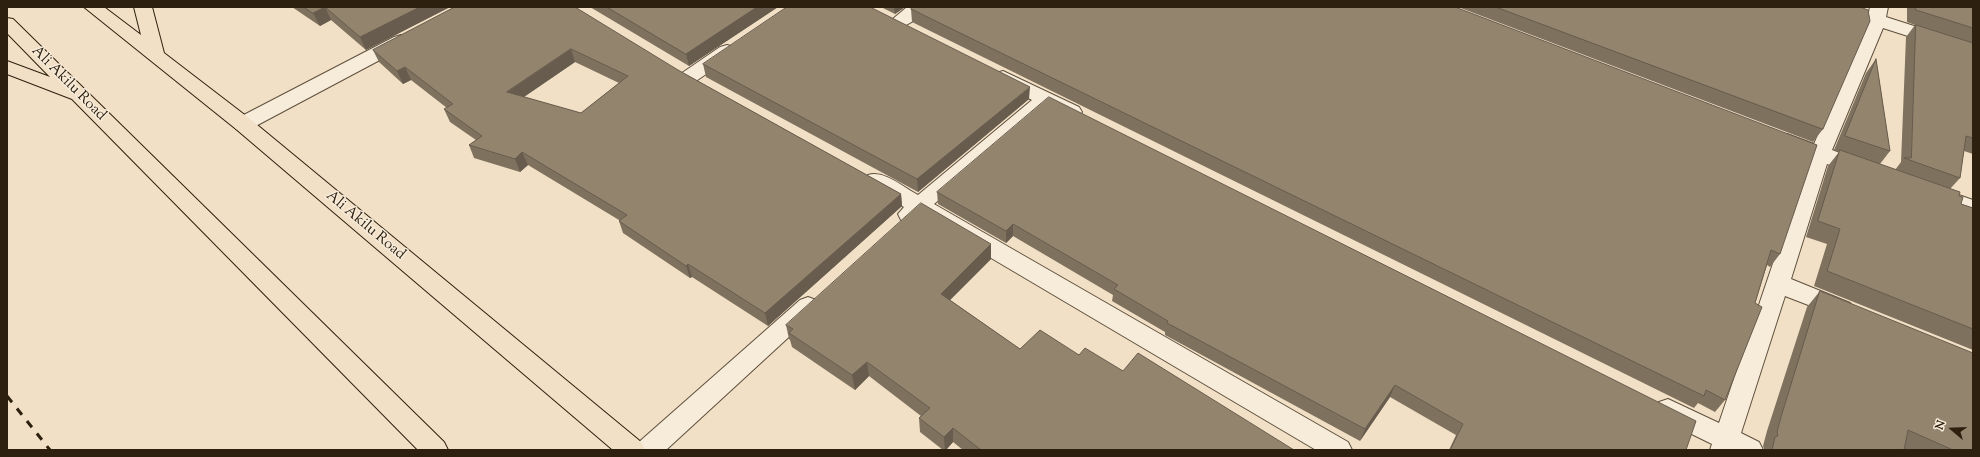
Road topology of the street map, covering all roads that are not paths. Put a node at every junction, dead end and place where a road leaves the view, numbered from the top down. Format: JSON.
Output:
{"nodes":[{"id":1,"x":93,"y":7,"type":"edge"},
{"id":2,"x":143,"y":7,"type":"edge"},
{"id":3,"x":918,"y":7,"type":"edge"},
{"id":4,"x":1835,"y":7,"type":"edge"},
{"id":5,"x":877,"y":13,"type":"edge"},
{"id":6,"x":1878,"y":13,"type":"edge"},
{"id":7,"x":7,"y":23,"type":"edge"},
{"id":8,"x":897,"y":23,"type":"junction"},
{"id":9,"x":418,"y":32,"type":"edge"},
{"id":10,"x":918,"y":34,"type":"edge"},
{"id":11,"x":741,"y":42,"type":"edge"},
{"id":12,"x":1973,"y":51,"type":"edge"},
{"id":13,"x":155,"y":56,"type":"junction"},
{"id":14,"x":7,"y":67,"type":"edge"},
{"id":15,"x":989,"y":70,"type":"edge"},
{"id":16,"x":709,"y":88,"type":"edge"},
{"id":17,"x":80,"y":96,"type":"junction"},
{"id":18,"x":1045,"y":98,"type":"junction"},
{"id":19,"x":1088,"y":120,"type":"edge"},
{"id":20,"x":243,"y":124,"type":"junction"},
{"id":21,"x":1768,"y":134,"type":"edge"},
{"id":22,"x":1820,"y":154,"type":"junction"},
{"id":23,"x":858,"y":171,"type":"edge"},
{"id":24,"x":1878,"y":175,"type":"edge"},
{"id":25,"x":1915,"y":188,"type":"edge"},
{"id":26,"x":920,"y":205,"type":"junction"},
{"id":27,"x":1973,"y":208,"type":"edge"},
{"id":28,"x":896,"y":226,"type":"edge"},
{"id":29,"x":1778,"y":282,"type":"junction"},
{"id":30,"x":825,"y":290,"type":"edge"},
{"id":31,"x":1865,"y":318,"type":"edge"},
{"id":32,"x":1649,"y":400,"type":"edge"},
{"id":33,"x":1725,"y":445,"type":"edge"},
{"id":34,"x":435,"y":450,"type":"edge"},
{"id":35,"x":632,"y":450,"type":"edge"},
{"id":36,"x":648,"y":450,"type":"edge"},
{"id":37,"x":1339,"y":450,"type":"edge"},
{"id":38,"x":1750,"y":450,"type":"edge"}],
"edges":[{"from":1,"to":13,"type":"main road","name":"Ali Akilu Road"},
{"from":2,"to":13,"type":"main road"},
{"from":3,"to":8,"type":"street"},
{"from":4,"to":6,"type":"street"},
{"from":5,"to":8,"type":"street"},
{"from":6,"to":12,"type":"street"},
{"from":6,"to":22,"type":"street"},
{"from":7,"to":17,"type":"main road","name":"Ali Akilu Road"},
{"from":8,"to":10,"type":"street"},
{"from":9,"to":20,"type":"street"},
{"from":11,"to":16,"type":"street"},
{"from":13,"to":20,"type":"main road","name":"Ali Akilu Road"},
{"from":14,"to":17,"type":"main road"},
{"from":15,"to":18,"type":"street"},
{"from":17,"to":34,"type":"main road","name":"Ali Akilu Road"},
{"from":18,"to":19,"type":"street"},
{"from":18,"to":26,"type":"street"},
{"from":20,"to":35,"type":"main road","name":"Ali Akilu Road"},
{"from":21,"to":22,"type":"street"},
{"from":22,"to":24,"type":"street"},
{"from":22,"to":29,"type":"street"},
{"from":23,"to":26,"type":"street"},
{"from":25,"to":27,"type":"street"},
{"from":26,"to":28,"type":"street"},
{"from":26,"to":37,"type":"street"},
{"from":29,"to":31,"type":"street"},
{"from":29,"to":33,"type":"street"},
{"from":30,"to":36,"type":"street"},
{"from":32,"to":33,"type":"street"},
{"from":33,"to":38,"type":"street"}]}
